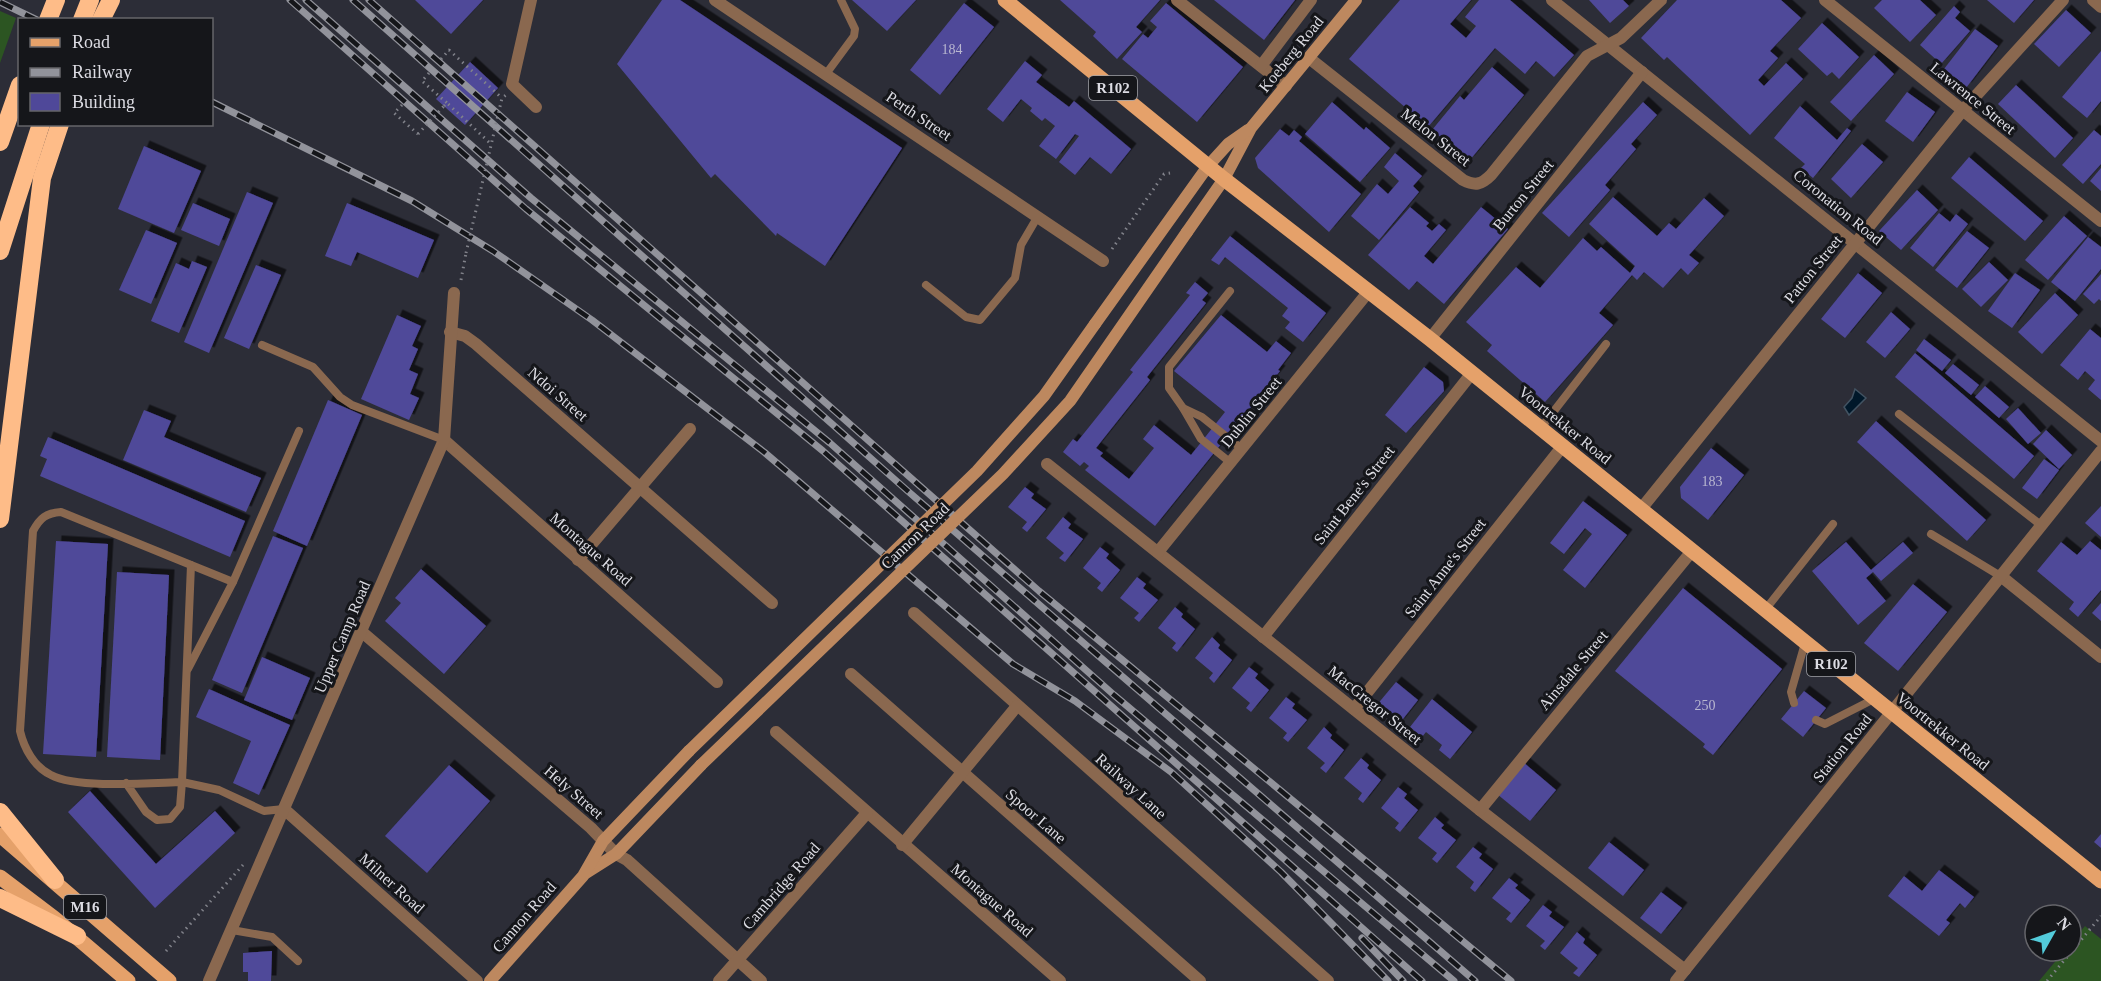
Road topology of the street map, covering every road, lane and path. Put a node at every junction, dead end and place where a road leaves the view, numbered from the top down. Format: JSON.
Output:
{"nodes":[{"id":1,"x":56,"y":0,"type":"edge"},
{"id":2,"x":90,"y":0,"type":"edge"},
{"id":3,"x":111,"y":0,"type":"edge"},
{"id":4,"x":531,"y":0,"type":"edge"},
{"id":5,"x":715,"y":0,"type":"edge"},
{"id":6,"x":841,"y":0,"type":"edge"},
{"id":7,"x":1005,"y":0,"type":"edge"},
{"id":8,"x":1177,"y":0,"type":"edge"},
{"id":9,"x":1311,"y":0,"type":"edge"},
{"id":10,"x":1356,"y":0,"type":"edge"},
{"id":11,"x":1552,"y":0,"type":"edge"},
{"id":12,"x":1661,"y":0,"type":"edge"},
{"id":13,"x":1825,"y":0,"type":"edge"},
{"id":14,"x":2063,"y":0,"type":"edge"},
{"id":15,"x":2092,"y":0,"type":"edge"},
{"id":16,"x":2101,"y":7,"type":"edge"},
{"id":17,"x":49,"y":18,"type":"edge"},
{"id":18,"x":82,"y":18,"type":"edge"},
{"id":19,"x":102,"y":18,"type":"edge"},
{"id":20,"x":1608,"y":44,"type":"junction"},
{"id":21,"x":441,"y":58,"type":"dead end"},
{"id":22,"x":1309,"y":58,"type":"junction"},
{"id":23,"x":1261,"y":66,"type":"junction"},
{"id":24,"x":1642,"y":72,"type":"junction"},
{"id":25,"x":429,"y":73,"type":"dead end"},
{"id":26,"x":826,"y":74,"type":"junction"},
{"id":27,"x":18,"y":80,"type":"edge"},
{"id":28,"x":1286,"y":86,"type":"junction"},
{"id":29,"x":18,"y":91,"type":"edge"},
{"id":30,"x":506,"y":95,"type":"dead end"},
{"id":31,"x":502,"y":98,"type":"junction"},
{"id":32,"x":447,"y":103,"type":"junction"},
{"id":33,"x":402,"y":105,"type":"dead end"},
{"id":34,"x":0,"y":106,"type":"edge"},
{"id":35,"x":536,"y":107,"type":"dead end"},
{"id":36,"x":1963,"y":110,"type":"junction"},
{"id":37,"x":40,"y":126,"type":"edge"},
{"id":38,"x":59,"y":126,"type":"edge"},
{"id":39,"x":1251,"y":128,"type":"junction"},
{"id":40,"x":0,"y":142,"type":"edge"},
{"id":41,"x":491,"y":144,"type":"junction"},
{"id":42,"x":1208,"y":166,"type":"junction"},
{"id":43,"x":1170,"y":173,"type":"dead end"},
{"id":44,"x":1224,"y":179,"type":"junction"},
{"id":45,"x":1038,"y":216,"type":"junction"},
{"id":46,"x":2101,"y":221,"type":"edge"},
{"id":47,"x":1855,"y":243,"type":"junction"},
{"id":48,"x":0,"y":251,"type":"edge"},
{"id":49,"x":1107,"y":256,"type":"joint"},
{"id":50,"x":461,"y":280,"type":"dead end"},
{"id":51,"x":926,"y":285,"type":"dead end"},
{"id":52,"x":1230,"y":291,"type":"dead end"},
{"id":53,"x":1369,"y":291,"type":"junction"},
{"id":54,"x":454,"y":293,"type":"dead end"},
{"id":55,"x":450,"y":332,"type":"junction"},
{"id":56,"x":1430,"y":339,"type":"junction"},
{"id":57,"x":1606,"y":344,"type":"dead end"},
{"id":58,"x":262,"y":345,"type":"dead end"},
{"id":59,"x":1472,"y":373,"type":"junction"},
{"id":60,"x":1183,"y":408,"type":"junction"},
{"id":61,"x":1899,"y":414,"type":"dead end"},
{"id":62,"x":690,"y":429,"type":"dead end"},
{"id":63,"x":1540,"y":429,"type":"junction"},
{"id":64,"x":299,"y":431,"type":"dead end"},
{"id":65,"x":444,"y":440,"type":"junction"},
{"id":66,"x":2101,"y":441,"type":"edge"},
{"id":67,"x":1562,"y":447,"type":"junction"},
{"id":68,"x":1242,"y":449,"type":"junction"},
{"id":69,"x":2101,"y":451,"type":"edge"},
{"id":70,"x":1231,"y":463,"type":"junction"},
{"id":71,"x":1047,"y":464,"type":"dead end"},
{"id":72,"x":640,"y":488,"type":"junction"},
{"id":73,"x":1641,"y":509,"type":"junction"},
{"id":74,"x":0,"y":519,"type":"edge"},
{"id":75,"x":1833,"y":524,"type":"dead end"},
{"id":76,"x":2042,"y":526,"type":"junction"},
{"id":77,"x":1931,"y":534,"type":"dead end"},
{"id":78,"x":1692,"y":551,"type":"junction"},
{"id":79,"x":1158,"y":552,"type":"junction"},
{"id":80,"x":578,"y":560,"type":"junction"},
{"id":81,"x":190,"y":565,"type":"junction"},
{"id":82,"x":2002,"y":577,"type":"junction"},
{"id":83,"x":233,"y":582,"type":"junction"},
{"id":84,"x":772,"y":603,"type":"dead end"},
{"id":85,"x":1765,"y":610,"type":"junction"},
{"id":86,"x":914,"y":613,"type":"dead end"},
{"id":87,"x":362,"y":632,"type":"junction"},
{"id":88,"x":1263,"y":636,"type":"junction"},
{"id":89,"x":1805,"y":643,"type":"junction"},
{"id":90,"x":2101,"y":657,"type":"edge"},
{"id":91,"x":186,"y":673,"type":"junction"},
{"id":92,"x":851,"y":674,"type":"dead end"},
{"id":93,"x":717,"y":682,"type":"dead end"},
{"id":94,"x":1874,"y":699,"type":"junction"},
{"id":95,"x":1794,"y":703,"type":"dead end"},
{"id":96,"x":1017,"y":706,"type":"junction"},
{"id":97,"x":1354,"y":709,"type":"junction"},
{"id":98,"x":1891,"y":713,"type":"junction"},
{"id":99,"x":1816,"y":720,"type":"dead end"},
{"id":100,"x":776,"y":732,"type":"dead end"},
{"id":101,"x":963,"y":774,"type":"junction"},
{"id":102,"x":182,"y":782,"type":"junction"},
{"id":103,"x":126,"y":783,"type":"junction"},
{"id":104,"x":284,"y":809,"type":"junction"},
{"id":105,"x":1480,"y":810,"type":"junction"},
{"id":106,"x":0,"y":812,"type":"edge"},
{"id":107,"x":867,"y":813,"type":"junction"},
{"id":108,"x":0,"y":835,"type":"edge"},
{"id":109,"x":603,"y":841,"type":"junction"},
{"id":110,"x":902,"y":845,"type":"junction"},
{"id":111,"x":616,"y":854,"type":"junction"},
{"id":112,"x":248,"y":864,"type":"dead end"},
{"id":113,"x":583,"y":876,"type":"junction"},
{"id":114,"x":0,"y":877,"type":"edge"},
{"id":115,"x":55,"y":880,"type":"junction"},
{"id":116,"x":2101,"y":881,"type":"edge"},
{"id":117,"x":0,"y":898,"type":"edge"},
{"id":118,"x":2101,"y":916,"type":"edge"},
{"id":119,"x":232,"y":930,"type":"junction"},
{"id":120,"x":77,"y":936,"type":"junction"},
{"id":121,"x":166,"y":951,"type":"dead end"},
{"id":122,"x":737,"y":960,"type":"junction"},
{"id":123,"x":298,"y":961,"type":"dead end"},
{"id":124,"x":1685,"y":970,"type":"junction"},
{"id":125,"x":128,"y":981,"type":"edge"},
{"id":126,"x":169,"y":981,"type":"edge"},
{"id":127,"x":209,"y":981,"type":"edge"},
{"id":128,"x":477,"y":981,"type":"edge"},
{"id":129,"x":490,"y":981,"type":"edge"},
{"id":130,"x":719,"y":981,"type":"edge"},
{"id":131,"x":761,"y":981,"type":"edge"},
{"id":132,"x":1060,"y":981,"type":"edge"},
{"id":133,"x":1200,"y":981,"type":"edge"},
{"id":134,"x":1328,"y":981,"type":"edge"},
{"id":135,"x":1676,"y":981,"type":"edge"},
{"id":136,"x":2048,"y":981,"type":"edge"}],
"edges":[{"from":1,"to":17,"type":"highway"},
{"from":2,"to":18,"type":"highway"},
{"from":3,"to":19,"type":"highway"},
{"from":4,"to":35,"type":"street"},
{"from":5,"to":26,"type":"street","name":"Perth Street"},
{"from":6,"to":26,"type":"lane"},
{"from":7,"to":42,"type":"main road","name":"Voortrekker Road","number":"R102"},
{"from":8,"to":23,"type":"street"},
{"from":9,"to":23,"type":"street"},
{"from":10,"to":22,"type":"main road","name":"Koeberg Road"},
{"from":11,"to":20,"type":"street","name":"Coronation Road"},
{"from":12,"to":20,"type":"street"},
{"from":13,"to":36,"type":"street","name":"Lawrence Street"},
{"from":14,"to":36,"type":"street","name":"Patton Street"},
{"from":15,"to":16,"type":"street"},
{"from":20,"to":22,"type":"street","name":"Melon Street"},
{"from":20,"to":24,"type":"street","name":"Coronation Road"},
{"from":21,"to":31,"type":"path"},
{"from":22,"to":28,"type":"main road","name":"Koeberg Road"},
{"from":23,"to":28,"type":"street"},
{"from":24,"to":47,"type":"street","name":"Coronation Road"},
{"from":24,"to":56,"type":"street","name":"Burton Street"},
{"from":25,"to":32,"type":"path"},
{"from":26,"to":45,"type":"street","name":"Perth Street"},
{"from":27,"to":34,"type":"highway"},
{"from":28,"to":39,"type":"main road","name":"Koeberg Road"},
{"from":29,"to":40,"type":"highway"},
{"from":30,"to":31,"type":"path","bridge":true},
{"from":31,"to":41,"type":"path","bridge":true},
{"from":32,"to":33,"type":"path","bridge":true},
{"from":32,"to":41,"type":"path"},
{"from":36,"to":46,"type":"street","name":"Lawrence Street"},
{"from":36,"to":47,"type":"street","name":"Patton Street"},
{"from":37,"to":48,"type":"highway"},
{"from":38,"to":74,"type":"highway"},
{"from":39,"to":42,"type":"main road","name":"Koeberg Road"},
{"from":39,"to":44,"type":"main road","name":"Koeberg Road"},
{"from":41,"to":50,"type":"path","bridge":true},
{"from":42,"to":44,"type":"main road","name":"Voortrekker Road","number":"R102"},
{"from":42,"to":109,"type":"main road","name":"Cannon Road","bridge":true},
{"from":43,"to":49,"type":"path"},
{"from":44,"to":53,"type":"main road","name":"Voortrekker Road","number":"R102"},
{"from":44,"to":111,"type":"main road","name":"Cannon Road","bridge":true},
{"from":45,"to":49,"type":"street","name":"Perth Street"},
{"from":45,"to":51,"type":"lane"},
{"from":47,"to":66,"type":"street","name":"Coronation Road"},
{"from":47,"to":73,"type":"street","name":"Patton Street"},
{"from":52,"to":60,"type":"lane"},
{"from":53,"to":56,"type":"main road","name":"Voortrekker Road","number":"R102"},
{"from":53,"to":68,"type":"street","name":"Dublin Street"},
{"from":54,"to":55,"type":"street","name":"Upper Camp Road"},
{"from":55,"to":65,"type":"street","name":"Upper Camp Road"},
{"from":55,"to":72,"type":"street","name":"Ndoi Street"},
{"from":56,"to":59,"type":"main road","name":"Voortrekker Road","number":"R102"},
{"from":57,"to":63,"type":"lane"},
{"from":58,"to":65,"type":"lane"},
{"from":59,"to":63,"type":"main road","name":"Voortrekker Road","number":"R102"},
{"from":59,"to":88,"type":"street","name":"Saint Bene's Street"},
{"from":60,"to":68,"type":"lane"},
{"from":60,"to":70,"type":"lane"},
{"from":61,"to":76,"type":"lane"},
{"from":62,"to":72,"type":"street"},
{"from":63,"to":67,"type":"main road","name":"Voortrekker Road","number":"R102"},
{"from":64,"to":83,"type":"lane"},
{"from":65,"to":80,"type":"street","name":"Montague Road"},
{"from":65,"to":87,"type":"street","name":"Upper Camp Road"},
{"from":67,"to":73,"type":"main road","name":"Voortrekker Road","number":"R102"},
{"from":67,"to":97,"type":"street","name":"Saint Anne's Street"},
{"from":68,"to":70,"type":"street","name":"Dublin Street"},
{"from":69,"to":76,"type":"street","name":"Station Road"},
{"from":70,"to":79,"type":"street","name":"Dublin Street"},
{"from":71,"to":79,"type":"street","name":"MacGregor Street"},
{"from":72,"to":80,"type":"street"},
{"from":72,"to":84,"type":"street","name":"Ndoi Street"},
{"from":73,"to":78,"type":"main road","name":"Voortrekker Road","number":"R102"},
{"from":75,"to":85,"type":"lane"},
{"from":76,"to":82,"type":"street","name":"Station Road"},
{"from":77,"to":82,"type":"lane"},
{"from":78,"to":85,"type":"main road","name":"Voortrekker Road","number":"R102"},
{"from":78,"to":105,"type":"street","name":"Ainsdale Street"},
{"from":79,"to":88,"type":"street","name":"MacGregor Street"},
{"from":80,"to":93,"type":"street","name":"Montague Road"},
{"from":81,"to":83,"type":"lane"},
{"from":81,"to":91,"type":"lane"},
{"from":81,"to":103,"type":"lane"},
{"from":82,"to":90,"type":"street"},
{"from":82,"to":98,"type":"street","name":"Station Road"},
{"from":83,"to":91,"type":"lane"},
{"from":85,"to":89,"type":"main road","name":"Voortrekker Road","number":"R102"},
{"from":86,"to":96,"type":"street","name":"Railway Lane"},
{"from":87,"to":104,"type":"street","name":"Upper Camp Road"},
{"from":87,"to":109,"type":"street","name":"Hely Street"},
{"from":88,"to":97,"type":"street","name":"MacGregor Street"},
{"from":89,"to":94,"type":"main road","name":"Voortrekker Road","number":"R102"},
{"from":89,"to":95,"type":"lane"},
{"from":91,"to":102,"type":"lane"},
{"from":92,"to":101,"type":"street","name":"Spoor Lane"},
{"from":94,"to":98,"type":"main road","name":"Voortrekker Road","number":"R102"},
{"from":94,"to":99,"type":"lane"},
{"from":96,"to":101,"type":"street"},
{"from":96,"to":134,"type":"street","name":"Railway Lane"},
{"from":97,"to":105,"type":"street","name":"MacGregor Street"},
{"from":98,"to":116,"type":"main road","name":"Voortrekker Road","number":"R102"},
{"from":98,"to":124,"type":"street","name":"Station Road"},
{"from":100,"to":107,"type":"street","name":"Montague Road"},
{"from":101,"to":110,"type":"street"},
{"from":101,"to":133,"type":"street","name":"Spoor Lane"},
{"from":102,"to":103,"type":"lane"},
{"from":102,"to":103,"type":"lane"},
{"from":102,"to":104,"type":"lane"},
{"from":104,"to":119,"type":"street","name":"Upper Camp Road"},
{"from":104,"to":128,"type":"street","name":"Milner Road"},
{"from":105,"to":124,"type":"street","name":"MacGregor Street"},
{"from":106,"to":115,"type":"highway"},
{"from":107,"to":110,"type":"street","name":"Montague Road"},
{"from":107,"to":122,"type":"street","name":"Cambridge Road"},
{"from":108,"to":115,"type":"main road","number":"M16"},
{"from":109,"to":111,"type":"street","name":"Hely Street"},
{"from":109,"to":113,"type":"main road","name":"Cannon Road"},
{"from":110,"to":132,"type":"street","name":"Montague Road"},
{"from":111,"to":113,"type":"main road","name":"Cannon Road"},
{"from":111,"to":122,"type":"street","name":"Hely Street"},
{"from":112,"to":121,"type":"path"},
{"from":113,"to":129,"type":"main road","name":"Cannon Road"},
{"from":114,"to":120,"type":"main road","number":"M16"},
{"from":115,"to":126,"type":"main road","number":"M16"},
{"from":117,"to":120,"type":"highway"},
{"from":118,"to":136,"type":"path"},
{"from":119,"to":123,"type":"lane"},
{"from":119,"to":127,"type":"street","name":"Upper Camp Road"},
{"from":120,"to":125,"type":"main road","number":"M16"},
{"from":122,"to":130,"type":"street","name":"Cambridge Road"},
{"from":122,"to":131,"type":"street","name":"Hely Street"},
{"from":124,"to":135,"type":"street","name":"Station Road"}]}
